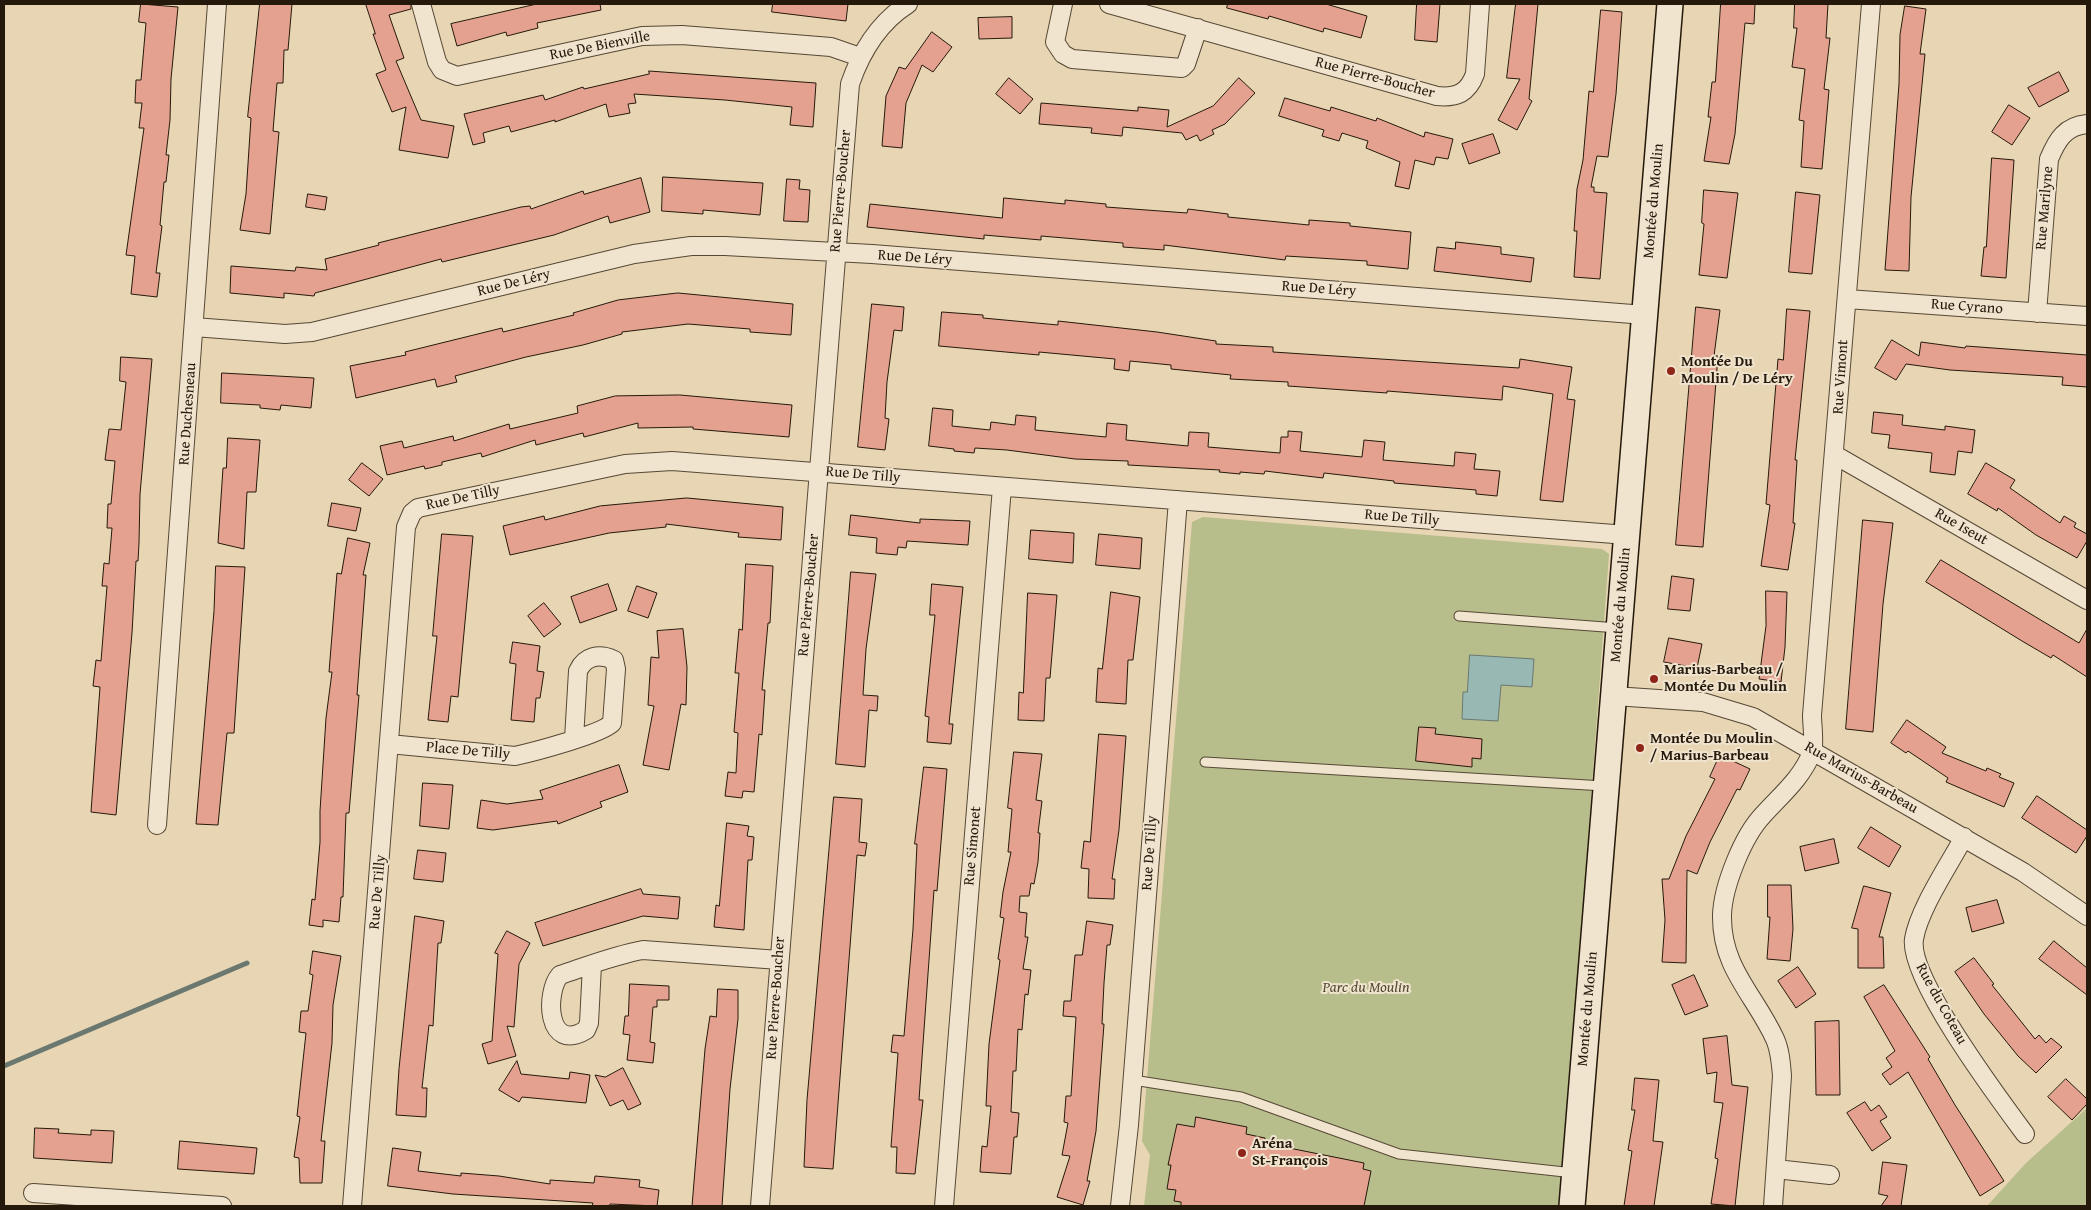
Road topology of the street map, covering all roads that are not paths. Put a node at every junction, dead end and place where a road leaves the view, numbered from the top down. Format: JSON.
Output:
{"nodes":[{"id":1,"x":218,"y":4,"type":"edge"},
{"id":2,"x":421,"y":4,"type":"edge"},
{"id":3,"x":908,"y":4,"type":"edge"},
{"id":4,"x":1064,"y":4,"type":"edge"},
{"id":5,"x":1109,"y":4,"type":"edge"},
{"id":6,"x":1480,"y":4,"type":"edge"},
{"id":7,"x":1670,"y":4,"type":"edge"},
{"id":8,"x":1871,"y":4,"type":"edge"},
{"id":9,"x":1198,"y":28,"type":"junction"},
{"id":10,"x":860,"y":56,"type":"junction"},
{"id":11,"x":2087,"y":124,"type":"edge"},
{"id":12,"x":836,"y":253,"type":"junction"},
{"id":13,"x":1847,"y":299,"type":"junction"},
{"id":14,"x":2037,"y":312,"type":"junction"},
{"id":15,"x":1644,"y":315,"type":"junction"},
{"id":16,"x":2087,"y":316,"type":"edge"},
{"id":17,"x":194,"y":327,"type":"junction"},
{"id":18,"x":1835,"y":455,"type":"junction"},
{"id":19,"x":819,"y":471,"type":"junction"},
{"id":20,"x":1002,"y":486,"type":"junction"},
{"id":21,"x":1178,"y":500,"type":"junction"},
{"id":22,"x":1627,"y":535,"type":"junction"},
{"id":23,"x":2087,"y":600,"type":"edge"},
{"id":24,"x":1459,"y":616,"type":"dead end"},
{"id":25,"x":1619,"y":628,"type":"junction"},
{"id":26,"x":1614,"y":696,"type":"junction"},
{"id":27,"x":574,"y":738,"type":"dead end"},
{"id":28,"x":390,"y":744,"type":"junction"},
{"id":29,"x":1813,"y":750,"type":"junction"},
{"id":30,"x":1204,"y":762,"type":"dead end"},
{"id":31,"x":1606,"y":786,"type":"junction"},
{"id":32,"x":158,"y":824,"type":"dead end"},
{"id":33,"x":1964,"y":837,"type":"junction"},
{"id":34,"x":2087,"y":916,"type":"edge"},
{"id":35,"x":779,"y":960,"type":"junction"},
{"id":36,"x":592,"y":965,"type":"dead end"},
{"id":37,"x":1133,"y":1080,"type":"junction"},
{"id":38,"x":2025,"y":1134,"type":"dead end"},
{"id":39,"x":1776,"y":1169,"type":"junction"},
{"id":40,"x":1574,"y":1173,"type":"junction"},
{"id":41,"x":1830,"y":1175,"type":"dead end"},
{"id":42,"x":32,"y":1193,"type":"dead end"},
{"id":43,"x":142,"y":1204,"type":"edge"},
{"id":44,"x":222,"y":1206,"type":"edge"},
{"id":45,"x":352,"y":1206,"type":"edge"},
{"id":46,"x":760,"y":1206,"type":"edge"},
{"id":47,"x":944,"y":1206,"type":"edge"},
{"id":48,"x":1120,"y":1206,"type":"edge"},
{"id":49,"x":1572,"y":1206,"type":"edge"},
{"id":50,"x":1773,"y":1206,"type":"edge"}],
"edges":[{"from":1,"to":17,"type":"street","name":"Rue Duchesneau"},
{"from":2,"to":10,"type":"street","name":"Rue De Bienville"},
{"from":3,"to":10,"type":"street","name":"Rue Pierre-Boucher"},
{"from":4,"to":9,"type":"street"},
{"from":5,"to":9,"type":"street","name":"Rue Pierre-Boucher"},
{"from":6,"to":9,"type":"street","name":"Rue Pierre-Boucher"},
{"from":7,"to":15,"type":"street","name":"Montée du Moulin"},
{"from":8,"to":13,"type":"street","name":"Rue Vimont"},
{"from":10,"to":12,"type":"street","name":"Rue Pierre-Boucher"},
{"from":11,"to":14,"type":"street","name":"Rue Marilyne"},
{"from":12,"to":15,"type":"street","name":"Rue De Léry"},
{"from":12,"to":17,"type":"street","name":"Rue De Léry"},
{"from":12,"to":19,"type":"street","name":"Rue Pierre-Boucher"},
{"from":13,"to":14,"type":"street","name":"Rue Cyrano"},
{"from":13,"to":18,"type":"street","name":"Rue Vimont"},
{"from":14,"to":16,"type":"street","name":"Rue Cyrano"},
{"from":15,"to":22,"type":"street","name":"Montée du Moulin"},
{"from":17,"to":32,"type":"street","name":"Rue Duchesneau"},
{"from":18,"to":23,"type":"street","name":"Rue Iseut"},
{"from":18,"to":29,"type":"street","name":"Rue Vimont"},
{"from":19,"to":20,"type":"street","name":"Rue De Tilly"},
{"from":19,"to":28,"type":"street","name":"Rue De Tilly"},
{"from":19,"to":35,"type":"street","name":"Rue Pierre-Boucher"},
{"from":20,"to":21,"type":"street","name":"Rue De Tilly"},
{"from":20,"to":47,"type":"street","name":"Rue Simonet"},
{"from":21,"to":22,"type":"street","name":"Rue De Tilly"},
{"from":21,"to":37,"type":"street","name":"Rue De Tilly"},
{"from":22,"to":25,"type":"street","name":"Montée du Moulin"},
{"from":24,"to":25,"type":"lane"},
{"from":25,"to":26,"type":"street","name":"Montée du Moulin"},
{"from":26,"to":29,"type":"street","name":"Rue Marius-Barbeau"},
{"from":26,"to":31,"type":"street","name":"Montée du Moulin"},
{"from":27,"to":28,"type":"street","name":"Place De Tilly"},
{"from":28,"to":45,"type":"street","name":"Rue De Tilly"},
{"from":29,"to":33,"type":"street","name":"Rue Marius-Barbeau"},
{"from":29,"to":39,"type":"street"},
{"from":30,"to":31,"type":"lane"},
{"from":31,"to":40,"type":"street","name":"Montée du Moulin"},
{"from":33,"to":34,"type":"street","name":"Rue Marius-Barbeau"},
{"from":33,"to":38,"type":"street","name":"Rue du Coteau"},
{"from":35,"to":36,"type":"street"},
{"from":35,"to":46,"type":"street","name":"Rue Pierre-Boucher"},
{"from":37,"to":40,"type":"lane"},
{"from":37,"to":48,"type":"street","name":"Rue De Tilly"},
{"from":39,"to":41,"type":"street"},
{"from":39,"to":50,"type":"street"},
{"from":40,"to":49,"type":"street","name":"Montée du Moulin"},
{"from":42,"to":43,"type":"street"},
{"from":43,"to":44,"type":"street"}]}
